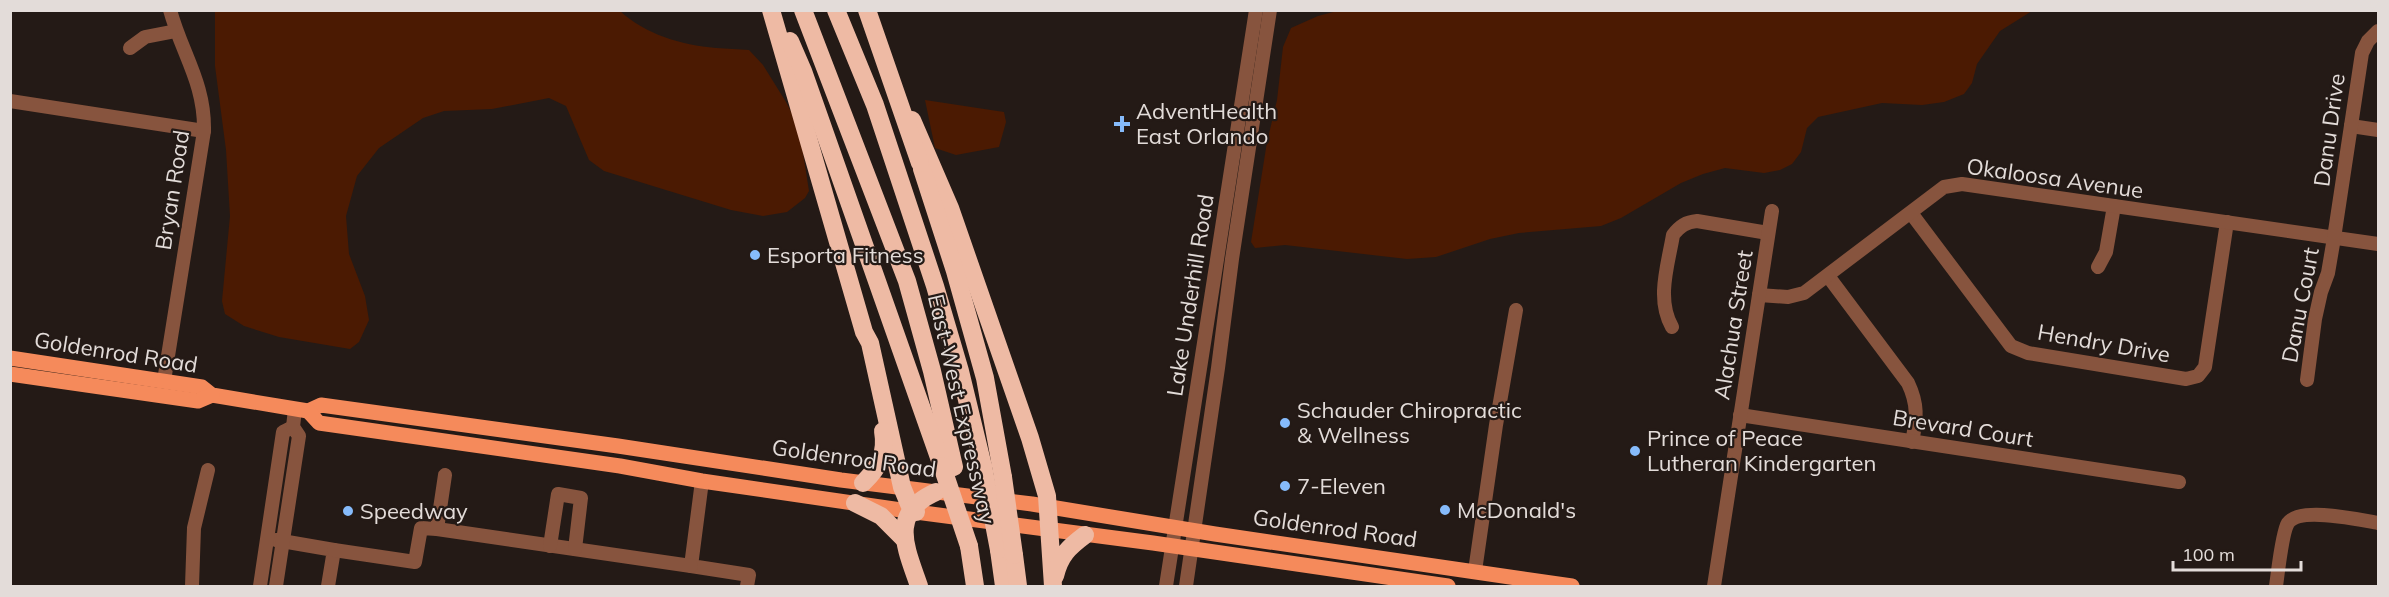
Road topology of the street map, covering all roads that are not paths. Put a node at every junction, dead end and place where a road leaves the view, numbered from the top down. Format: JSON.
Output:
{"nodes":[{"id":1,"x":170,"y":10,"type":"edge"},
{"id":2,"x":771,"y":10,"type":"edge"},
{"id":3,"x":776,"y":10,"type":"edge"},
{"id":4,"x":803,"y":10,"type":"edge"},
{"id":5,"x":836,"y":10,"type":"edge"},
{"id":6,"x":860,"y":10,"type":"edge"},
{"id":7,"x":867,"y":10,"type":"edge"},
{"id":8,"x":1256,"y":10,"type":"edge"},
{"id":9,"x":1270,"y":10,"type":"edge"},
{"id":10,"x":176,"y":31,"type":"junction"},
{"id":11,"x":2377,"y":31,"type":"edge"},
{"id":12,"x":130,"y":48,"type":"dead end"},
{"id":13,"x":1244,"y":82,"type":"junction"},
{"id":14,"x":1259,"y":85,"type":"junction"},
{"id":15,"x":10,"y":101,"type":"edge"},
{"id":16,"x":2351,"y":126,"type":"junction"},
{"id":17,"x":204,"y":130,"type":"junction"},
{"id":18,"x":2379,"y":130,"type":"edge"},
{"id":19,"x":2114,"y":206,"type":"junction"},
{"id":20,"x":1772,"y":211,"type":"dead end"},
{"id":21,"x":1911,"y":213,"type":"junction"},
{"id":22,"x":2227,"y":222,"type":"junction"},
{"id":23,"x":1768,"y":233,"type":"junction"},
{"id":24,"x":2334,"y":238,"type":"junction"},
{"id":25,"x":2379,"y":244,"type":"edge"},
{"id":26,"x":2098,"y":267,"type":"dead end"},
{"id":27,"x":1828,"y":276,"type":"junction"},
{"id":28,"x":1759,"y":296,"type":"junction"},
{"id":29,"x":1516,"y":310,"type":"dead end"},
{"id":30,"x":1672,"y":327,"type":"dead end"},
{"id":31,"x":864,"y":332,"type":"junction"},
{"id":32,"x":10,"y":358,"type":"edge"},
{"id":33,"x":10,"y":374,"type":"edge"},
{"id":34,"x":164,"y":381,"type":"junction"},
{"id":35,"x":2307,"y":381,"type":"dead end"},
{"id":36,"x":191,"y":385,"type":"junction"},
{"id":37,"x":136,"y":392,"type":"junction"},
{"id":38,"x":212,"y":395,"type":"junction"},
{"id":39,"x":302,"y":410,"type":"junction"},
{"id":40,"x":1740,"y":415,"type":"junction"},
{"id":41,"x":292,"y":427,"type":"junction"},
{"id":42,"x":1912,"y":441,"type":"junction"},
{"id":43,"x":705,"y":460,"type":"junction"},
{"id":44,"x":737,"y":465,"type":"junction"},
{"id":45,"x":948,"y":466,"type":"junction"},
{"id":46,"x":208,"y":470,"type":"dead end"},
{"id":47,"x":665,"y":474,"type":"junction"},
{"id":48,"x":445,"y":476,"type":"dead end"},
{"id":49,"x":702,"y":482,"type":"junction"},
{"id":50,"x":2179,"y":482,"type":"dead end"},
{"id":51,"x":863,"y":483,"type":"junction"},
{"id":52,"x":902,"y":487,"type":"junction"},
{"id":53,"x":936,"y":492,"type":"junction"},
{"id":54,"x":855,"y":503,"type":"junction"},
{"id":55,"x":1048,"y":506,"type":"junction"},
{"id":56,"x":912,"y":510,"type":"junction"},
{"id":57,"x":2379,"y":523,"type":"edge"},
{"id":58,"x":1175,"y":528,"type":"junction"},
{"id":59,"x":437,"y":530,"type":"junction"},
{"id":60,"x":1048,"y":530,"type":"junction"},
{"id":61,"x":1194,"y":531,"type":"junction"},
{"id":62,"x":1085,"y":535,"type":"junction"},
{"id":63,"x":267,"y":539,"type":"junction"},
{"id":64,"x":904,"y":539,"type":"junction"},
{"id":65,"x":283,"y":542,"type":"junction"},
{"id":66,"x":550,"y":546,"type":"junction"},
{"id":67,"x":1172,"y":546,"type":"junction"},
{"id":68,"x":1191,"y":548,"type":"junction"},
{"id":69,"x":334,"y":549,"type":"junction"},
{"id":70,"x":575,"y":549,"type":"junction"},
{"id":71,"x":1006,"y":553,"type":"junction"},
{"id":72,"x":691,"y":566,"type":"junction"},
{"id":73,"x":1475,"y":571,"type":"junction"},
{"id":74,"x":1424,"y":583,"type":"junction"},
{"id":75,"x":192,"y":586,"type":"edge"},
{"id":76,"x":260,"y":586,"type":"edge"},
{"id":77,"x":276,"y":586,"type":"edge"},
{"id":78,"x":328,"y":586,"type":"edge"},
{"id":79,"x":747,"y":586,"type":"edge"},
{"id":80,"x":919,"y":586,"type":"edge"},
{"id":81,"x":975,"y":586,"type":"edge"},
{"id":82,"x":1004,"y":586,"type":"edge"},
{"id":83,"x":1018,"y":586,"type":"edge"},
{"id":84,"x":1053,"y":586,"type":"edge"},
{"id":85,"x":1166,"y":586,"type":"edge"},
{"id":86,"x":1185,"y":586,"type":"edge"},
{"id":87,"x":1448,"y":586,"type":"edge"},
{"id":88,"x":1511,"y":586,"type":"edge"},
{"id":89,"x":1523,"y":586,"type":"edge"},
{"id":90,"x":1566,"y":586,"type":"edge"},
{"id":91,"x":1713,"y":586,"type":"edge"},
{"id":92,"x":2276,"y":586,"type":"edge"}],
"edges":[{"from":1,"to":10,"type":"street","name":"Bryan Road"},
{"from":2,"to":31,"type":"highway"},
{"from":3,"to":45,"type":"highway"},
{"from":4,"to":45,"type":"highway","name":"East-West Expressway"},
{"from":5,"to":71,"type":"highway","name":"East-West Expressway","bridge":true},
{"from":6,"to":55,"type":"highway"},
{"from":7,"to":71,"type":"highway","bridge":true},
{"from":8,"to":13,"type":"street","name":"Lake Underhill Road"},
{"from":9,"to":14,"type":"street","name":"Lake Underhill Road"},
{"from":10,"to":12,"type":"street"},
{"from":10,"to":17,"type":"street","name":"Bryan Road"},
{"from":11,"to":16,"type":"street","name":"Danu Drive"},
{"from":13,"to":14,"type":"street"},
{"from":13,"to":58,"type":"street","name":"Lake Underhill Road"},
{"from":14,"to":61,"type":"street","name":"Lake Underhill Road"},
{"from":15,"to":17,"type":"street"},
{"from":16,"to":18,"type":"street"},
{"from":16,"to":24,"type":"street","name":"Danu Drive"},
{"from":17,"to":34,"type":"street","name":"Bryan Road"},
{"from":19,"to":21,"type":"street","name":"Okaloosa Avenue"},
{"from":19,"to":22,"type":"street","name":"Okaloosa Avenue"},
{"from":19,"to":26,"type":"street"},
{"from":20,"to":23,"type":"street","name":"Alachua Street"},
{"from":21,"to":22,"type":"street","name":"Hendry Drive"},
{"from":21,"to":27,"type":"street","name":"Okaloosa Avenue"},
{"from":22,"to":24,"type":"street","name":"Okaloosa Avenue"},
{"from":23,"to":28,"type":"street","name":"Alachua Street"},
{"from":23,"to":30,"type":"street"},
{"from":24,"to":25,"type":"street","name":"Okaloosa Avenue"},
{"from":24,"to":35,"type":"street","name":"Danu Court"},
{"from":27,"to":28,"type":"street","name":"Okaloosa Avenue"},
{"from":27,"to":42,"type":"street"},
{"from":28,"to":40,"type":"street","name":"Alachua Street"},
{"from":29,"to":73,"type":"street"},
{"from":31,"to":51,"type":"highway"},
{"from":31,"to":52,"type":"highway"},
{"from":32,"to":34,"type":"main road","name":"Goldenrod Road"},
{"from":33,"to":37,"type":"main road","name":"Goldenrod Road"},
{"from":34,"to":36,"type":"main road","name":"Goldenrod Road"},
{"from":36,"to":37,"type":"main road"},
{"from":36,"to":38,"type":"main road","name":"Goldenrod Road"},
{"from":37,"to":38,"type":"main road","name":"Goldenrod Road"},
{"from":38,"to":39,"type":"main road","name":"Goldenrod Road"},
{"from":39,"to":41,"type":"street"},
{"from":39,"to":43,"type":"main road","name":"Goldenrod Road"},
{"from":39,"to":47,"type":"main road","name":"Goldenrod Road"},
{"from":40,"to":42,"type":"street","name":"Brevard Court"},
{"from":40,"to":91,"type":"street","name":"Alachua Street"},
{"from":41,"to":63,"type":"street"},
{"from":41,"to":65,"type":"street"},
{"from":42,"to":50,"type":"street","name":"Brevard Court"},
{"from":43,"to":44,"type":"main road","name":"Goldenrod Road"},
{"from":43,"to":47,"type":"main road"},
{"from":44,"to":49,"type":"main road"},
{"from":44,"to":51,"type":"main road","name":"Goldenrod Road"},
{"from":45,"to":81,"type":"highway","name":"East-West Expressway","bridge":true},
{"from":46,"to":75,"type":"street"},
{"from":47,"to":49,"type":"main road","name":"Goldenrod Road"},
{"from":48,"to":59,"type":"street"},
{"from":49,"to":54,"type":"main road","name":"Goldenrod Road"},
{"from":49,"to":72,"type":"street"},
{"from":51,"to":52,"type":"main road","name":"Goldenrod Road"},
{"from":52,"to":53,"type":"main road","name":"Goldenrod Road"},
{"from":52,"to":56,"type":"highway"},
{"from":53,"to":55,"type":"main road","name":"Goldenrod Road"},
{"from":53,"to":56,"type":"highway"},
{"from":54,"to":56,"type":"main road","name":"Goldenrod Road"},
{"from":54,"to":64,"type":"highway"},
{"from":55,"to":58,"type":"main road","name":"Goldenrod Road"},
{"from":55,"to":60,"type":"highway"},
{"from":56,"to":60,"type":"main road","name":"Goldenrod Road"},
{"from":56,"to":64,"type":"highway"},
{"from":57,"to":92,"type":"street"},
{"from":58,"to":61,"type":"main road","name":"Goldenrod Road"},
{"from":58,"to":67,"type":"street","name":"Lake Underhill Road"},
{"from":59,"to":66,"type":"street"},
{"from":59,"to":69,"type":"street"},
{"from":60,"to":62,"type":"main road","name":"Goldenrod Road"},
{"from":60,"to":84,"type":"highway"},
{"from":61,"to":68,"type":"street","name":"Lake Underhill Road"},
{"from":61,"to":73,"type":"main road","name":"Goldenrod Road"},
{"from":62,"to":67,"type":"main road","name":"Goldenrod Road"},
{"from":62,"to":84,"type":"highway"},
{"from":63,"to":65,"type":"street"},
{"from":63,"to":76,"type":"street"},
{"from":64,"to":80,"type":"highway"},
{"from":65,"to":69,"type":"street"},
{"from":65,"to":77,"type":"street"},
{"from":66,"to":70,"type":"street"},
{"from":66,"to":70,"type":"street"},
{"from":67,"to":68,"type":"main road","name":"Goldenrod Road"},
{"from":67,"to":85,"type":"street","name":"Lake Underhill Road"},
{"from":68,"to":74,"type":"main road","name":"Goldenrod Road"},
{"from":68,"to":86,"type":"street","name":"Lake Underhill Road"},
{"from":69,"to":78,"type":"street"},
{"from":70,"to":72,"type":"street"},
{"from":71,"to":82,"type":"highway","name":"East-West Expressway"},
{"from":71,"to":83,"type":"highway"},
{"from":72,"to":79,"type":"street"},
{"from":73,"to":74,"type":"main road"},
{"from":73,"to":90,"type":"main road","name":"Goldenrod Road"},
{"from":74,"to":87,"type":"main road","name":"Goldenrod Road"},
{"from":88,"to":89,"type":"main road"}]}
